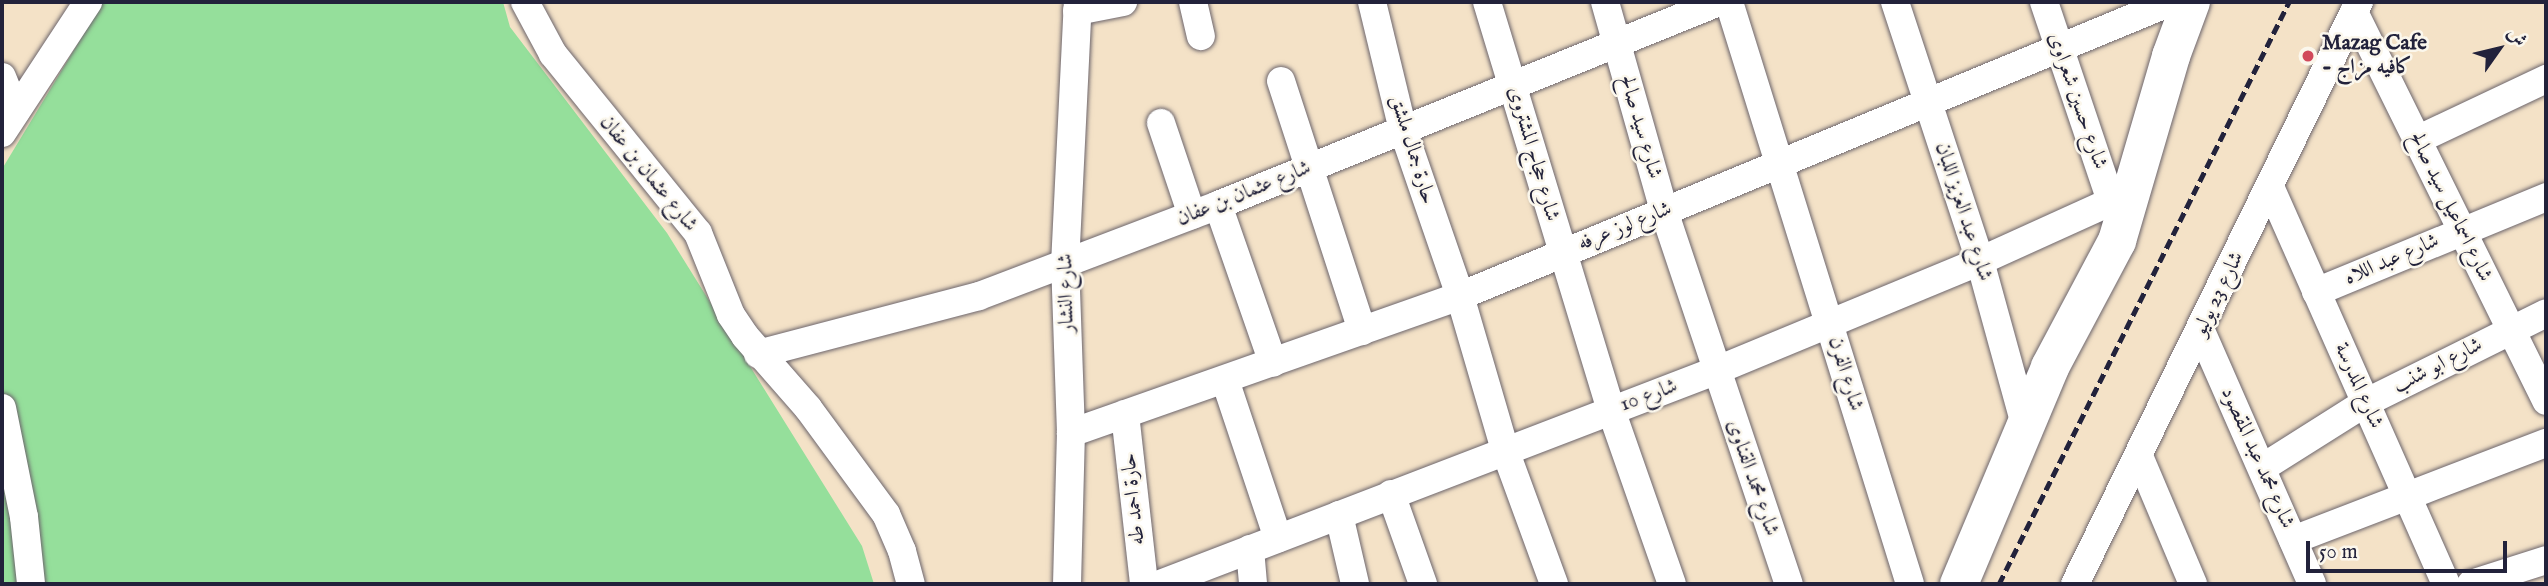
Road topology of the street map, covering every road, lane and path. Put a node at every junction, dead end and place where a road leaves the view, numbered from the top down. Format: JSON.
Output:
{"nodes":[{"id":1,"x":525,"y":2,"type":"edge"},
{"id":2,"x":1123,"y":2,"type":"edge"},
{"id":3,"x":1193,"y":2,"type":"edge"},
{"id":4,"x":1372,"y":2,"type":"edge"},
{"id":5,"x":1487,"y":2,"type":"edge"},
{"id":6,"x":1605,"y":2,"type":"edge"},
{"id":7,"x":1719,"y":2,"type":"edge"},
{"id":8,"x":1729,"y":2,"type":"edge"},
{"id":9,"x":1895,"y":2,"type":"edge"},
{"id":10,"x":2044,"y":2,"type":"edge"},
{"id":11,"x":2171,"y":2,"type":"edge"},
{"id":12,"x":2191,"y":2,"type":"edge"},
{"id":13,"x":86,"y":4,"type":"edge"},
{"id":14,"x":1077,"y":6,"type":"edge"},
{"id":15,"x":2356,"y":7,"type":"edge"},
{"id":16,"x":1201,"y":36,"type":"dead end"},
{"id":17,"x":1617,"y":43,"type":"junction"},
{"id":18,"x":2059,"y":48,"type":"junction"},
{"id":19,"x":2,"y":77,"type":"edge"},
{"id":20,"x":2546,"y":79,"type":"edge"},
{"id":21,"x":1281,"y":82,"type":"dead end"},
{"id":22,"x":1514,"y":85,"type":"junction"},
{"id":23,"x":1928,"y":103,"type":"junction"},
{"id":24,"x":9,"y":122,"type":"edge"},
{"id":25,"x":1161,"y":123,"type":"dead end"},
{"id":26,"x":1404,"y":130,"type":"junction"},
{"id":27,"x":2417,"y":140,"type":"junction"},
{"id":28,"x":1778,"y":164,"type":"junction"},
{"id":29,"x":1309,"y":168,"type":"junction"},
{"id":30,"x":2271,"y":189,"type":"junction"},
{"id":31,"x":2122,"y":197,"type":"junction"},
{"id":32,"x":2546,"y":197,"type":"edge"},
{"id":33,"x":1218,"y":205,"type":"junction"},
{"id":34,"x":1664,"y":212,"type":"junction"},
{"id":35,"x":1192,"y":215,"type":"junction"},
{"id":36,"x":2462,"y":231,"type":"junction"},
{"id":37,"x":1562,"y":253,"type":"junction"},
{"id":38,"x":1980,"y":261,"type":"junction"},
{"id":39,"x":1065,"y":265,"type":"junction"},
{"id":40,"x":2316,"y":292,"type":"junction"},
{"id":41,"x":1460,"y":296,"type":"junction"},
{"id":42,"x":2546,"y":313,"type":"edge"},
{"id":43,"x":1830,"y":324,"type":"junction"},
{"id":44,"x":2510,"y":329,"type":"junction"},
{"id":45,"x":1362,"y":331,"type":"junction"},
{"id":46,"x":2201,"y":331,"type":"junction"},
{"id":47,"x":758,"y":354,"type":"junction"},
{"id":48,"x":1273,"y":363,"type":"junction"},
{"id":49,"x":1715,"y":371,"type":"junction"},
{"id":50,"x":1225,"y":380,"type":"junction"},
{"id":51,"x":2546,"y":401,"type":"edge"},
{"id":52,"x":2365,"y":403,"type":"junction"},
{"id":53,"x":2,"y":408,"type":"edge"},
{"id":54,"x":1611,"y":410,"type":"junction"},
{"id":55,"x":1125,"y":414,"type":"junction"},
{"id":56,"x":2025,"y":424,"type":"junction"},
{"id":57,"x":1071,"y":433,"type":"junction"},
{"id":58,"x":2546,"y":443,"type":"edge"},
{"id":59,"x":1505,"y":450,"type":"junction"},
{"id":60,"x":2139,"y":456,"type":"junction"},
{"id":61,"x":2262,"y":468,"type":"junction"},
{"id":62,"x":1391,"y":494,"type":"junction"},
{"id":63,"x":2407,"y":497,"type":"junction"},
{"id":64,"x":1339,"y":514,"type":"junction"},
{"id":65,"x":1278,"y":538,"type":"junction"},
{"id":66,"x":2293,"y":540,"type":"junction"},
{"id":67,"x":1250,"y":549,"type":"junction"},
{"id":68,"x":2546,"y":560,"type":"edge"},
{"id":69,"x":2081,"y":580,"type":"edge"},
{"id":70,"x":31,"y":584,"type":"edge"},
{"id":71,"x":911,"y":584,"type":"edge"},
{"id":72,"x":1067,"y":584,"type":"edge"},
{"id":73,"x":1144,"y":584,"type":"edge"},
{"id":74,"x":1160,"y":584,"type":"edge"},
{"id":75,"x":1253,"y":584,"type":"edge"},
{"id":76,"x":1355,"y":584,"type":"edge"},
{"id":77,"x":1423,"y":584,"type":"edge"},
{"id":78,"x":1554,"y":584,"type":"edge"},
{"id":79,"x":1672,"y":584,"type":"edge"},
{"id":80,"x":1789,"y":584,"type":"edge"},
{"id":81,"x":1910,"y":584,"type":"edge"},
{"id":82,"x":1959,"y":584,"type":"edge"},
{"id":83,"x":2193,"y":584,"type":"edge"},
{"id":84,"x":2312,"y":584,"type":"edge"},
{"id":85,"x":2446,"y":584,"type":"edge"},
{"id":86,"x":2471,"y":584,"type":"edge"}],
"edges":[{"from":1,"to":47,"type":"street","name":"شارع عثمان بن عفان"},
{"from":2,"to":14,"type":"street"},
{"from":3,"to":16,"type":"street"},
{"from":4,"to":26,"type":"street","name":"حارة جمال ملشق"},
{"from":5,"to":22,"type":"street","name":"شارع حجاج المشتروى"},
{"from":6,"to":17,"type":"street","name":"شارع سيد صالح"},
{"from":7,"to":17,"type":"street","name":"شارع عثمان بن عفان"},
{"from":8,"to":28,"type":"street","name":"شارع الفرن"},
{"from":9,"to":23,"type":"street","name":"شارع عبد العزيز اللبان"},
{"from":10,"to":18,"type":"street","name":"شارع حسين شعراوى"},
{"from":11,"to":18,"type":"street","name":"شارع لوز عرفه"},
{"from":12,"to":31,"type":"street"},
{"from":13,"to":24,"type":"street"},
{"from":14,"to":39,"type":"street","name":"شارع النشار"},
{"from":15,"to":27,"type":"street","name":"شارع اسماعيل سيد صالح"},
{"from":15,"to":30,"type":"street","name":"شارع 23 يوليو"},
{"from":17,"to":22,"type":"street","name":"شارع عثمان بن عفان"},
{"from":17,"to":34,"type":"street","name":"شارع سيد صالح"},
{"from":18,"to":23,"type":"street","name":"شارع لوز عرفه"},
{"from":18,"to":31,"type":"street","name":"شارع حسين شعراوى"},
{"from":19,"to":24,"type":"street"},
{"from":20,"to":27,"type":"street"},
{"from":21,"to":29,"type":"street"},
{"from":22,"to":26,"type":"street","name":"شارع عثمان بن عفان"},
{"from":22,"to":37,"type":"street","name":"شارع حجاج المشتروى"},
{"from":23,"to":28,"type":"street","name":"شارع لوز عرفه"},
{"from":23,"to":38,"type":"street","name":"شارع عبد العزيز اللبان"},
{"from":25,"to":35,"type":"street"},
{"from":26,"to":29,"type":"street","name":"شارع عثمان بن عفان"},
{"from":26,"to":41,"type":"street","name":"حارة جمال ملشق"},
{"from":27,"to":36,"type":"street","name":"شارع اسماعيل سيد صالح"},
{"from":28,"to":34,"type":"street","name":"شارع لوز عرفه"},
{"from":28,"to":43,"type":"street","name":"شارع الفرن"},
{"from":29,"to":33,"type":"street","name":"شارع عثمان بن عفان"},
{"from":29,"to":45,"type":"street"},
{"from":30,"to":40,"type":"street","name":"شارع المدرسة"},
{"from":30,"to":46,"type":"street","name":"شارع 23 يوليو"},
{"from":31,"to":38,"type":"street","name":"شارع 10"},
{"from":31,"to":56,"type":"street"},
{"from":32,"to":36,"type":"street","name":"شارع عبد اللاه"},
{"from":33,"to":35,"type":"street","name":"شارع عثمان بن عفان"},
{"from":33,"to":48,"type":"street"},
{"from":34,"to":37,"type":"street","name":"شارع لوز عرفه"},
{"from":34,"to":49,"type":"street","name":"شارع سيد صالح"},
{"from":35,"to":39,"type":"street","name":"شارع عثمان بن عفان"},
{"from":36,"to":40,"type":"street","name":"شارع عبد اللاه"},
{"from":36,"to":44,"type":"street","name":"شارع اسماعيل سيد صالح"},
{"from":37,"to":41,"type":"street","name":"شارع لوز عرفه"},
{"from":37,"to":54,"type":"street","name":"شارع حجاج المشتروى"},
{"from":38,"to":43,"type":"street","name":"شارع 10"},
{"from":38,"to":56,"type":"street","name":"شارع عبد العزيز اللبان"},
{"from":39,"to":47,"type":"street","name":"شارع عثمان بن عفان"},
{"from":39,"to":57,"type":"street","name":"شارع النشار"},
{"from":40,"to":52,"type":"street","name":"شارع المدرسة"},
{"from":41,"to":45,"type":"street","name":"شارع لوز عرفه"},
{"from":41,"to":59,"type":"street","name":"حارة جمال ملشق"},
{"from":42,"to":44,"type":"street","name":"شارع ابو شنب"},
{"from":43,"to":49,"type":"street","name":"شارع 10"},
{"from":43,"to":81,"type":"street","name":"شارع الفرن"},
{"from":44,"to":51,"type":"street","name":"شارع اسماعيل سيد صالح"},
{"from":44,"to":52,"type":"street","name":"شارع ابو شنب"},
{"from":45,"to":48,"type":"street","name":"شارع لوز عرفه"},
{"from":46,"to":60,"type":"street","name":"شارع 23 يوليو"},
{"from":46,"to":61,"type":"street","name":"شارع محمد عبد المقصود"},
{"from":47,"to":71,"type":"street","name":"شارع عثمان بن عفان"},
{"from":48,"to":50,"type":"street","name":"شارع لوز عرفه"},
{"from":49,"to":54,"type":"street","name":"شارع 10"},
{"from":49,"to":80,"type":"street","name":"شارع محمد القناوى"},
{"from":50,"to":55,"type":"street","name":"شارع لوز عرفه"},
{"from":50,"to":65,"type":"street"},
{"from":52,"to":61,"type":"street","name":"شارع ابو شنب"},
{"from":52,"to":63,"type":"street","name":"شارع المدرسة"},
{"from":53,"to":70,"type":"street"},
{"from":54,"to":59,"type":"street","name":"شارع 10"},
{"from":54,"to":79,"type":"street","name":"شارع حجاج المشتروى"},
{"from":55,"to":57,"type":"street","name":"شارع لوز عرفه"},
{"from":55,"to":73,"type":"street","name":"حارة احمد طه"},
{"from":56,"to":82,"type":"street"},
{"from":57,"to":72,"type":"street","name":"شارع النشار"},
{"from":58,"to":63,"type":"street"},
{"from":59,"to":62,"type":"street","name":"شارع 10"},
{"from":59,"to":78,"type":"street","name":"حارة جمال ملشق"},
{"from":60,"to":69,"type":"street","name":"شارع 23 يوليو"},
{"from":60,"to":83,"type":"street"},
{"from":61,"to":66,"type":"street","name":"شارع محمد عبد المقصود"},
{"from":62,"to":64,"type":"street","name":"شارع 10"},
{"from":62,"to":77,"type":"street"},
{"from":63,"to":66,"type":"street"},
{"from":63,"to":85,"type":"street","name":"شارع المدرسة"},
{"from":64,"to":65,"type":"street","name":"شارع 10"},
{"from":64,"to":76,"type":"street"},
{"from":65,"to":67,"type":"street","name":"شارع 10"},
{"from":66,"to":84,"type":"street","name":"شارع محمد عبد المقصود"},
{"from":67,"to":74,"type":"street","name":"شارع 10"},
{"from":67,"to":75,"type":"street"},
{"from":68,"to":86,"type":"street"}]}
